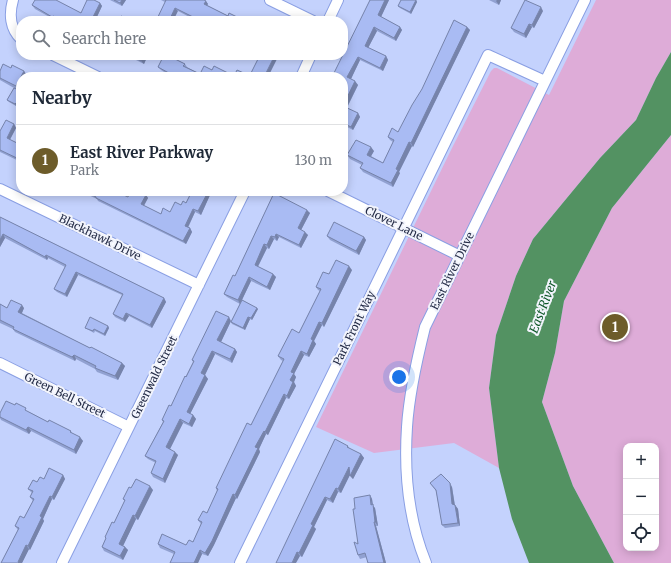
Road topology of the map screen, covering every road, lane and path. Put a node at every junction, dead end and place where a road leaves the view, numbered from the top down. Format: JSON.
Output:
{"nodes":[{"id":1,"x":12,"y":0,"type":"edge"},
{"id":2,"x":270,"y":0,"type":"edge"},
{"id":3,"x":338,"y":0,"type":"edge"},
{"id":4,"x":585,"y":0,"type":"edge"},
{"id":5,"x":303,"y":16,"type":"edge"},
{"id":6,"x":330,"y":16,"type":"edge"},
{"id":7,"x":16,"y":34,"type":"edge"},
{"id":8,"x":63,"y":60,"type":"edge"},
{"id":9,"x":309,"y":60,"type":"edge"},
{"id":10,"x":88,"y":72,"type":"edge"},
{"id":11,"x":303,"y":72,"type":"edge"},
{"id":12,"x":545,"y":81,"type":"junction"},
{"id":13,"x":0,"y":189,"type":"edge"},
{"id":14,"x":243,"y":196,"type":"edge"},
{"id":15,"x":338,"y":196,"type":"edge"},
{"id":16,"x":403,"y":228,"type":"junction"},
{"id":17,"x":460,"y":256,"type":"junction"},
{"id":18,"x":199,"y":285,"type":"junction"},
{"id":19,"x":0,"y":363,"type":"edge"},
{"id":20,"x":129,"y":427,"type":"junction"},
{"id":21,"x":62,"y":563,"type":"edge"},
{"id":22,"x":240,"y":563,"type":"edge"},
{"id":23,"x":426,"y":563,"type":"edge"}],
"edges":[{"from":1,"to":7,"type":"street"},
{"from":2,"to":5,"type":"street"},
{"from":3,"to":6,"type":"street"},
{"from":4,"to":12,"type":"street","name":"East River Drive"},
{"from":8,"to":10,"type":"street"},
{"from":9,"to":11,"type":"street"},
{"from":12,"to":16,"type":"street","name":"Park Front Way"},
{"from":12,"to":17,"type":"street","name":"East River Drive"},
{"from":13,"to":18,"type":"street","name":"Blackhawk Drive"},
{"from":14,"to":18,"type":"street","name":"Greenwald Street"},
{"from":15,"to":16,"type":"street","name":"Clover Lane"},
{"from":16,"to":17,"type":"street","name":"Clover Lane"},
{"from":16,"to":22,"type":"street","name":"Park Front Way"},
{"from":17,"to":23,"type":"street","name":"East River Drive"},
{"from":18,"to":20,"type":"street","name":"Greenwald Street"},
{"from":19,"to":20,"type":"street","name":"Green Bell Street"},
{"from":20,"to":21,"type":"street","name":"Greenwald Street"}]}
